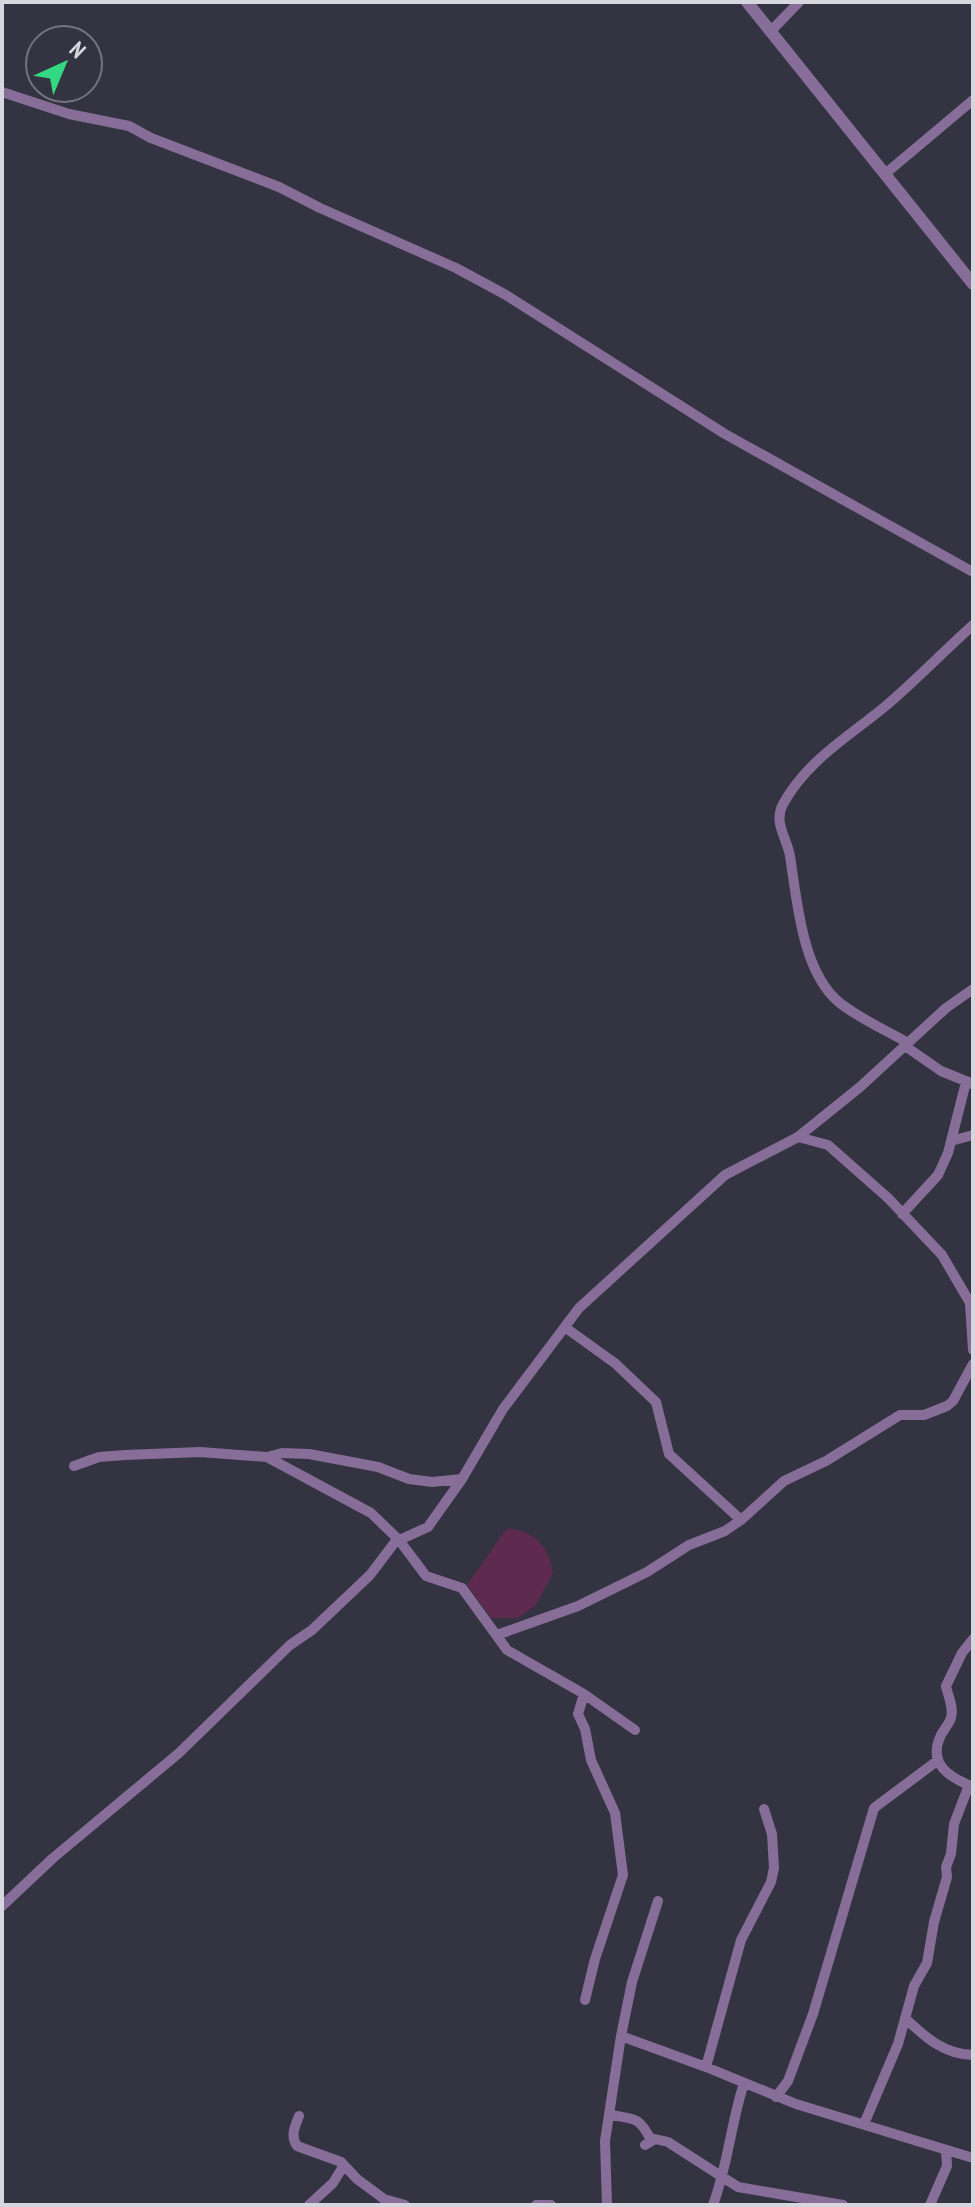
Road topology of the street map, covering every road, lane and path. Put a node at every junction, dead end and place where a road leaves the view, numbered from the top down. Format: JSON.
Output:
{"nodes":[{"id":1,"x":747,"y":2,"type":"edge"},
{"id":2,"x":799,"y":2,"type":"edge"},
{"id":3,"x":770,"y":32,"type":"junction"},
{"id":4,"x":2,"y":92,"type":"edge"},
{"id":5,"x":973,"y":100,"type":"edge"},
{"id":6,"x":885,"y":174,"type":"junction"},
{"id":7,"x":973,"y":284,"type":"edge"},
{"id":8,"x":973,"y":572,"type":"edge"},
{"id":9,"x":973,"y":625,"type":"edge"},
{"id":10,"x":973,"y":989,"type":"edge"},
{"id":11,"x":907,"y":1045,"type":"junction"},
{"id":12,"x":969,"y":1083,"type":"edge"},
{"id":13,"x":973,"y":1135,"type":"edge"},
{"id":14,"x":798,"y":1137,"type":"junction"},
{"id":15,"x":951,"y":1141,"type":"junction"},
{"id":16,"x":902,"y":1214,"type":"junction"},
{"id":17,"x":971,"y":1306,"type":"edge"},
{"id":18,"x":566,"y":1328,"type":"junction"},
{"id":19,"x":973,"y":1350,"type":"edge"},
{"id":20,"x":973,"y":1364,"type":"edge"},
{"id":21,"x":267,"y":1457,"type":"junction"},
{"id":22,"x":74,"y":1466,"type":"dead end"},
{"id":23,"x":462,"y":1479,"type":"junction"},
{"id":24,"x":741,"y":1520,"type":"junction"},
{"id":25,"x":399,"y":1540,"type":"junction"},
{"id":26,"x":497,"y":1635,"type":"junction"},
{"id":27,"x":973,"y":1639,"type":"edge"},
{"id":28,"x":584,"y":1694,"type":"junction"},
{"id":29,"x":635,"y":1730,"type":"dead end"},
{"id":30,"x":937,"y":1761,"type":"junction"},
{"id":31,"x":971,"y":1786,"type":"edge"},
{"id":32,"x":764,"y":1809,"type":"dead end"},
{"id":33,"x":658,"y":1901,"type":"dead end"},
{"id":34,"x":2,"y":1906,"type":"edge"},
{"id":35,"x":585,"y":2000,"type":"dead end"},
{"id":36,"x":905,"y":2018,"type":"junction"},
{"id":37,"x":621,"y":2036,"type":"junction"},
{"id":38,"x":973,"y":2055,"type":"edge"},
{"id":39,"x":706,"y":2067,"type":"junction"},
{"id":40,"x":744,"y":2083,"type":"junction"},
{"id":41,"x":776,"y":2097,"type":"junction"},
{"id":42,"x":610,"y":2115,"type":"junction"},
{"id":43,"x":299,"y":2116,"type":"dead end"},
{"id":44,"x":864,"y":2124,"type":"junction"},
{"id":45,"x":946,"y":2150,"type":"junction"},
{"id":46,"x":973,"y":2158,"type":"edge"},
{"id":47,"x":344,"y":2165,"type":"junction"},
{"id":48,"x":723,"y":2179,"type":"junction"},
{"id":49,"x":309,"y":2205,"type":"edge"},
{"id":50,"x":405,"y":2205,"type":"edge"},
{"id":51,"x":536,"y":2205,"type":"edge"},
{"id":52,"x":551,"y":2205,"type":"edge"},
{"id":53,"x":607,"y":2205,"type":"edge"},
{"id":54,"x":713,"y":2205,"type":"edge"},
{"id":55,"x":843,"y":2205,"type":"edge"},
{"id":56,"x":930,"y":2205,"type":"edge"}],
"edges":[{"from":1,"to":3,"type":"street"},
{"from":2,"to":3,"type":"street"},
{"from":3,"to":6,"type":"street"},
{"from":4,"to":8,"type":"street"},
{"from":5,"to":6,"type":"street"},
{"from":6,"to":7,"type":"street"},
{"from":9,"to":11,"type":"street"},
{"from":10,"to":11,"type":"street"},
{"from":11,"to":12,"type":"street"},
{"from":11,"to":14,"type":"street"},
{"from":12,"to":15,"type":"street"},
{"from":13,"to":15,"type":"street"},
{"from":14,"to":16,"type":"street"},
{"from":14,"to":18,"type":"street"},
{"from":15,"to":16,"type":"street"},
{"from":16,"to":17,"type":"street"},
{"from":17,"to":19,"type":"street"},
{"from":18,"to":23,"type":"street"},
{"from":18,"to":24,"type":"street"},
{"from":20,"to":24,"type":"street"},
{"from":21,"to":22,"type":"street"},
{"from":21,"to":23,"type":"street"},
{"from":21,"to":25,"type":"street"},
{"from":23,"to":25,"type":"street"},
{"from":24,"to":26,"type":"street"},
{"from":25,"to":26,"type":"street"},
{"from":25,"to":34,"type":"street"},
{"from":26,"to":28,"type":"street"},
{"from":27,"to":30,"type":"street"},
{"from":28,"to":29,"type":"street"},
{"from":28,"to":35,"type":"street"},
{"from":30,"to":31,"type":"street"},
{"from":30,"to":41,"type":"street"},
{"from":31,"to":36,"type":"street"},
{"from":32,"to":39,"type":"street"},
{"from":33,"to":37,"type":"street"},
{"from":36,"to":38,"type":"street"},
{"from":36,"to":44,"type":"street"},
{"from":37,"to":39,"type":"street"},
{"from":37,"to":42,"type":"street"},
{"from":39,"to":40,"type":"street"},
{"from":40,"to":41,"type":"street"},
{"from":40,"to":48,"type":"street"},
{"from":41,"to":44,"type":"street"},
{"from":42,"to":48,"type":"street"},
{"from":42,"to":53,"type":"street"},
{"from":43,"to":47,"type":"street"},
{"from":44,"to":45,"type":"street"},
{"from":45,"to":46,"type":"street"},
{"from":45,"to":56,"type":"street"},
{"from":47,"to":49,"type":"street"},
{"from":47,"to":50,"type":"street"},
{"from":48,"to":54,"type":"street"},
{"from":48,"to":55,"type":"street"},
{"from":51,"to":52,"type":"street"}]}
